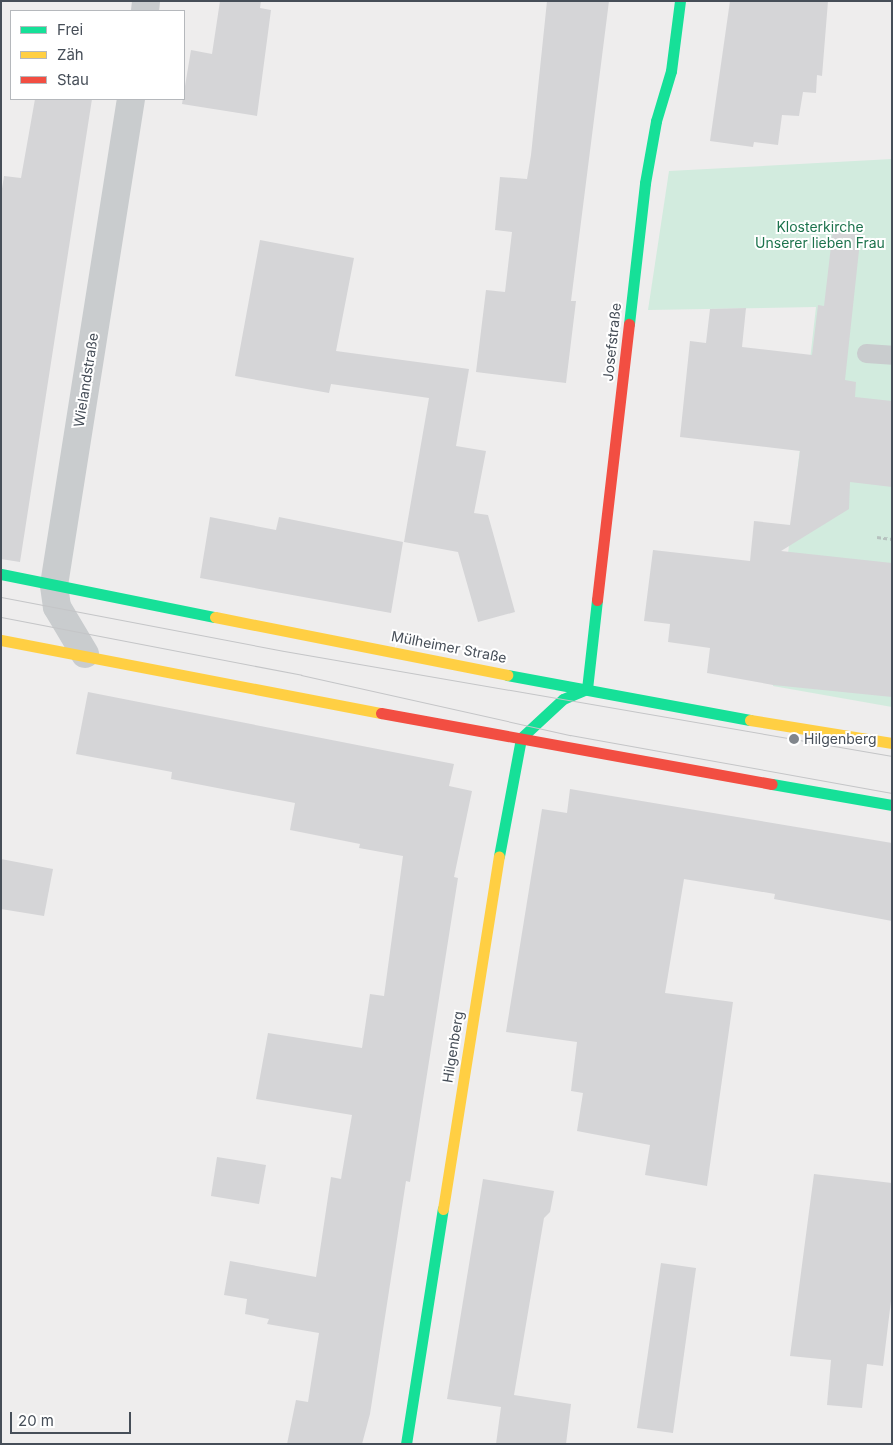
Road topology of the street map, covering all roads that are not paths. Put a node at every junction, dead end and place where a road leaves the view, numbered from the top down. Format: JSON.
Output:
{"nodes":[{"id":1,"x":680,"y":1,"type":"edge"},
{"id":2,"x":131,"y":100,"type":"edge"},
{"id":3,"x":866,"y":352,"type":"dead end"},
{"id":4,"x":892,"y":355,"type":"edge"},
{"id":5,"x":1,"y":574,"type":"edge"},
{"id":6,"x":54,"y":585,"type":"junction"},
{"id":7,"x":1,"y":640,"type":"edge"},
{"id":8,"x":85,"y":654,"type":"junction"},
{"id":9,"x":587,"y":689,"type":"junction"},
{"id":10,"x":521,"y":738,"type":"junction"},
{"id":11,"x":892,"y":743,"type":"edge"},
{"id":12,"x":892,"y":805,"type":"edge"},
{"id":13,"x":406,"y":1444,"type":"edge"}],
"edges":[{"from":1,"to":9,"type":"main road","name":"Josefstraße"},
{"from":2,"to":6,"type":"street","name":"Wielandstraße"},
{"from":3,"to":4,"type":"lane"},
{"from":5,"to":6,"type":"main road","name":"Mülheimer Straße"},
{"from":6,"to":8,"type":"street","name":"Wielandstraße"},
{"from":6,"to":9,"type":"main road","name":"Mülheimer Straße"},
{"from":7,"to":8,"type":"main road"},
{"from":8,"to":10,"type":"main road"},
{"from":9,"to":10,"type":"main road"},
{"from":9,"to":11,"type":"main road","name":"Mülheimer Straße"},
{"from":10,"to":12,"type":"main road"},
{"from":10,"to":13,"type":"main road","name":"Hilgenberg"}]}
